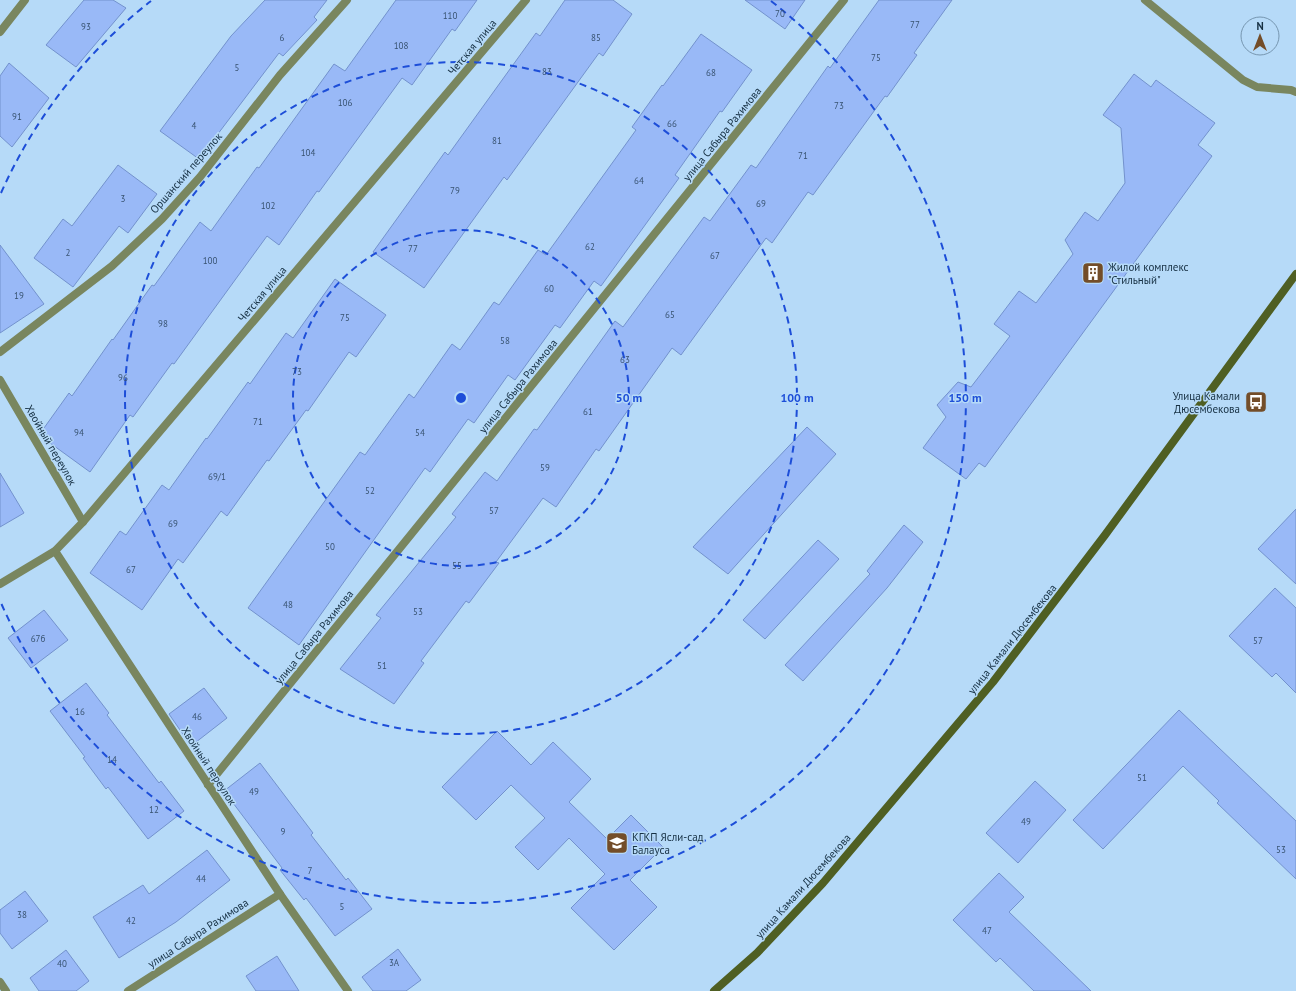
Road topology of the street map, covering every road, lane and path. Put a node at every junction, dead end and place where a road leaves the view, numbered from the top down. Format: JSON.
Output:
{"nodes":[{"id":1,"x":25,"y":0,"type":"edge"},
{"id":2,"x":347,"y":0,"type":"edge"},
{"id":3,"x":526,"y":0,"type":"edge"},
{"id":4,"x":844,"y":0,"type":"edge"},
{"id":5,"x":1145,"y":0,"type":"edge"},
{"id":6,"x":0,"y":32,"type":"edge"},
{"id":7,"x":1296,"y":92,"type":"edge"},
{"id":8,"x":1296,"y":274,"type":"edge"},
{"id":9,"x":0,"y":352,"type":"edge"},
{"id":10,"x":0,"y":380,"type":"edge"},
{"id":11,"x":83,"y":522,"type":"junction"},
{"id":12,"x":55,"y":551,"type":"junction"},
{"id":13,"x":0,"y":584,"type":"edge"},
{"id":14,"x":208,"y":785,"type":"junction"},
{"id":15,"x":280,"y":894,"type":"junction"},
{"id":16,"x":0,"y":982,"type":"edge"},
{"id":17,"x":6,"y":991,"type":"edge"},
{"id":18,"x":128,"y":991,"type":"edge"},
{"id":19,"x":348,"y":991,"type":"edge"},
{"id":20,"x":714,"y":991,"type":"edge"}],
"edges":[{"from":1,"to":6,"type":"street"},
{"from":2,"to":9,"type":"street","name":"Оршанский переулок"},
{"from":3,"to":11,"type":"street","name":"Четская улица"},
{"from":4,"to":14,"type":"street","name":"улица Сабыра Рахимова"},
{"from":5,"to":7,"type":"street"},
{"from":8,"to":20,"type":"main road","name":"улица Камали Дюсембекова"},
{"from":10,"to":11,"type":"street","name":"Хвойный переулок"},
{"from":11,"to":12,"type":"street","name":"Четская улица"},
{"from":12,"to":13,"type":"street","name":"Четская улица"},
{"from":12,"to":14,"type":"street","name":"Хвойный переулок"},
{"from":14,"to":15,"type":"street","name":"Хвойный переулок"},
{"from":15,"to":18,"type":"street","name":"улица Сабыра Рахимова"},
{"from":15,"to":19,"type":"street","name":"Хвойный переулок"},
{"from":16,"to":17,"type":"street"}]}
